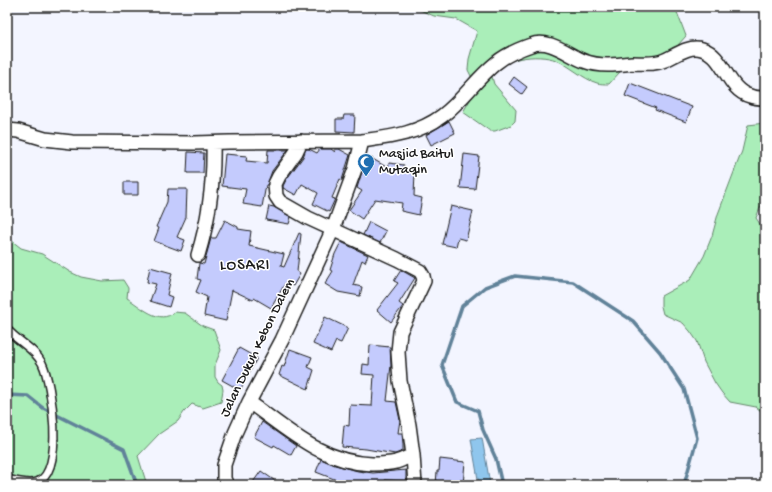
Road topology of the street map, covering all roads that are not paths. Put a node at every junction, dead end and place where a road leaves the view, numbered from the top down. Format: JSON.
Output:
{"nodes":[{"id":1,"x":765,"y":98,"type":"edge"},
{"id":2,"x":7,"y":130,"type":"edge"},
{"id":3,"x":362,"y":140,"type":"junction"},
{"id":4,"x":300,"y":141,"type":"junction"},
{"id":5,"x":213,"y":143,"type":"junction"},
{"id":6,"x":333,"y":229,"type":"junction"},
{"id":7,"x":198,"y":256,"type":"dead end"},
{"id":8,"x":7,"y":330,"type":"edge"},
{"id":9,"x":249,"y":402,"type":"junction"},
{"id":10,"x":413,"y":455,"type":"junction"},
{"id":11,"x":7,"y":479,"type":"edge"},
{"id":12,"x":227,"y":485,"type":"edge"},
{"id":13,"x":415,"y":485,"type":"edge"}],
"edges":[{"from":1,"to":3,"type":"street"},
{"from":2,"to":5,"type":"street"},
{"from":3,"to":4,"type":"street"},
{"from":3,"to":6,"type":"street","name":"Jalan Dukuh Kebon Dalem"},
{"from":4,"to":5,"type":"street"},
{"from":4,"to":6,"type":"street"},
{"from":5,"to":7,"type":"street"},
{"from":6,"to":9,"type":"street","name":"Jalan Dukuh Kebon Dalem"},
{"from":6,"to":10,"type":"street"},
{"from":8,"to":11,"type":"lane"},
{"from":9,"to":10,"type":"street"},
{"from":9,"to":12,"type":"street","name":"Jalan Dukuh Kebon Dalem"},
{"from":10,"to":13,"type":"street"}]}
